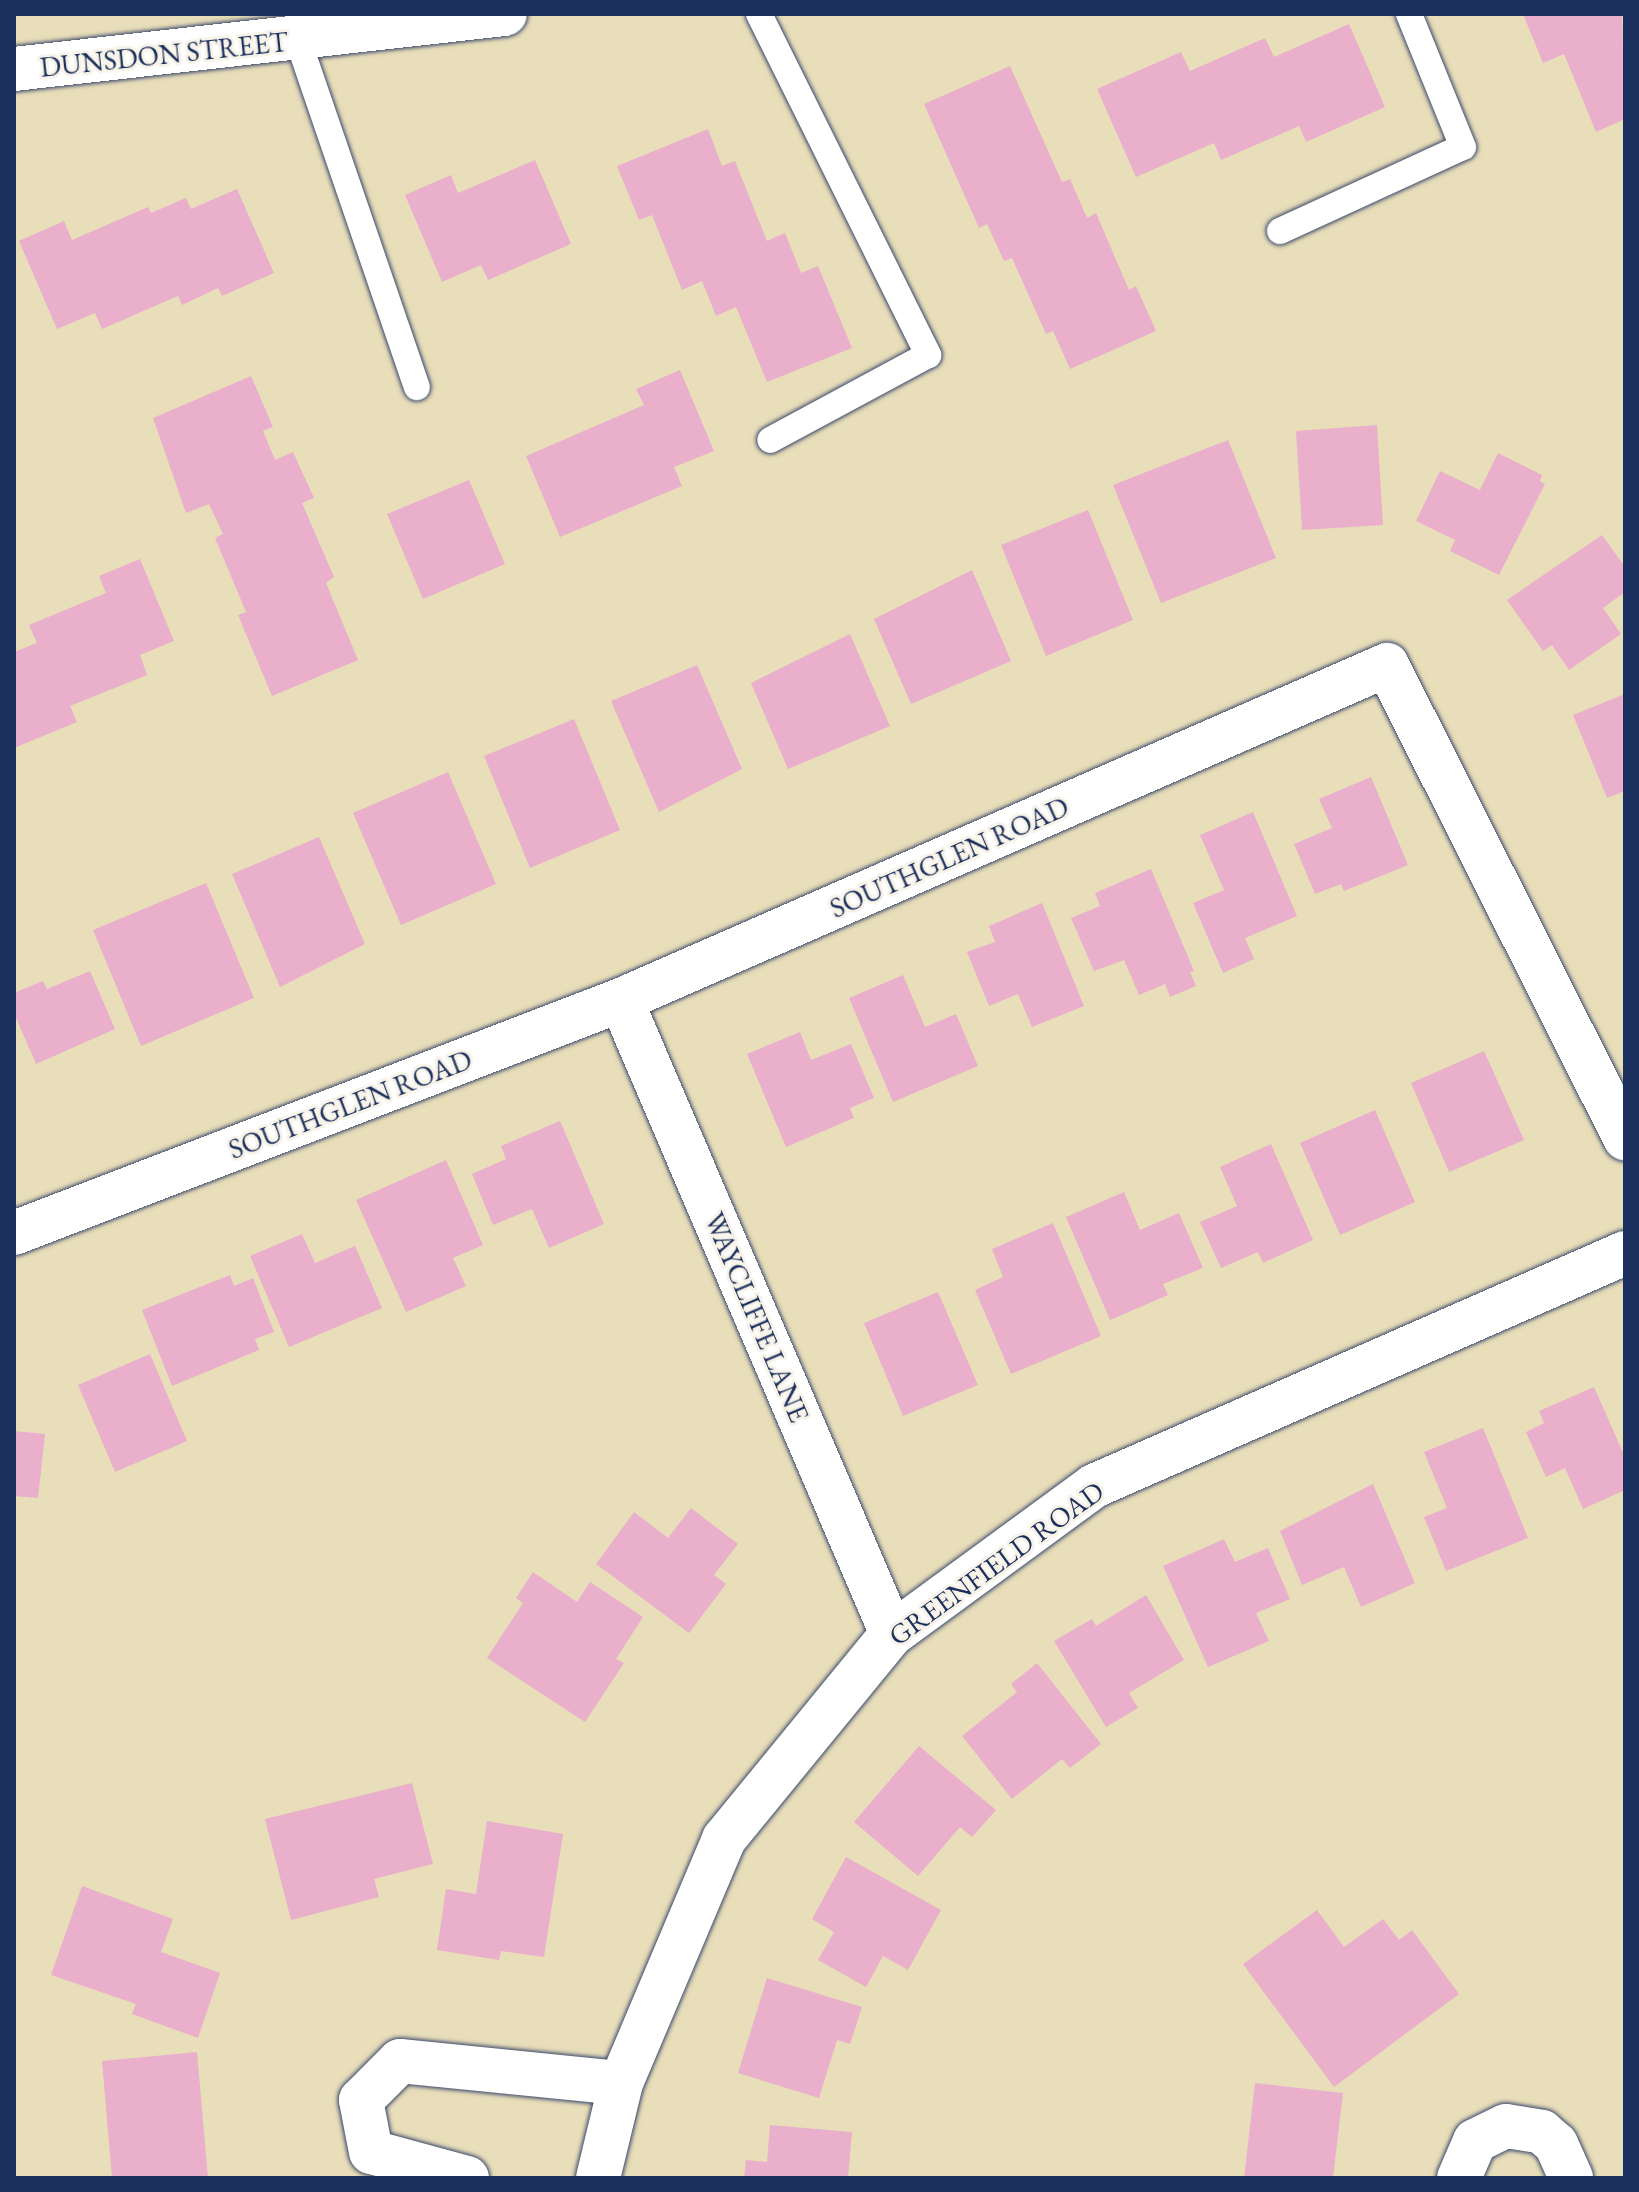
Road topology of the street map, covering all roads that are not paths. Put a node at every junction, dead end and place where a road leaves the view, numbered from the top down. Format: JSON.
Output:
{"nodes":[{"id":1,"x":505,"y":14,"type":"edge"},
{"id":2,"x":759,"y":14,"type":"edge"},
{"id":3,"x":1409,"y":14,"type":"edge"},
{"id":4,"x":298,"y":40,"type":"junction"},
{"id":5,"x":14,"y":69,"type":"edge"},
{"id":6,"x":1280,"y":231,"type":"dead end"},
{"id":7,"x":417,"y":387,"type":"dead end"},
{"id":8,"x":770,"y":440,"type":"dead end"},
{"id":9,"x":621,"y":1000,"type":"junction"},
{"id":10,"x":1625,"y":1138,"type":"edge"},
{"id":11,"x":14,"y":1233,"type":"edge"},
{"id":12,"x":1625,"y":1253,"type":"edge"},
{"id":13,"x":892,"y":1634,"type":"junction"},
{"id":14,"x":621,"y":2083,"type":"junction"},
{"id":15,"x":467,"y":2178,"type":"edge"},
{"id":16,"x":598,"y":2178,"type":"edge"},
{"id":17,"x":1459,"y":2178,"type":"edge"},
{"id":18,"x":1571,"y":2178,"type":"edge"}],
"edges":[{"from":1,"to":4,"type":"street","name":"DUNSDON STREET"},
{"from":2,"to":8,"type":"lane"},
{"from":3,"to":6,"type":"lane"},
{"from":4,"to":5,"type":"street","name":"DUNSDON STREET"},
{"from":4,"to":7,"type":"lane"},
{"from":9,"to":10,"type":"street","name":"SOUTHGLEN ROAD"},
{"from":9,"to":11,"type":"street","name":"SOUTHGLEN ROAD"},
{"from":9,"to":13,"type":"street","name":"WAYCLIFFE LANE"},
{"from":12,"to":13,"type":"street","name":"GREENFIELD ROAD"},
{"from":13,"to":14,"type":"street","name":"GREENFIELD ROAD"},
{"from":14,"to":15,"type":"street"},
{"from":14,"to":16,"type":"street","name":"GREENFIELD ROAD"},
{"from":17,"to":18,"type":"street"}]}
